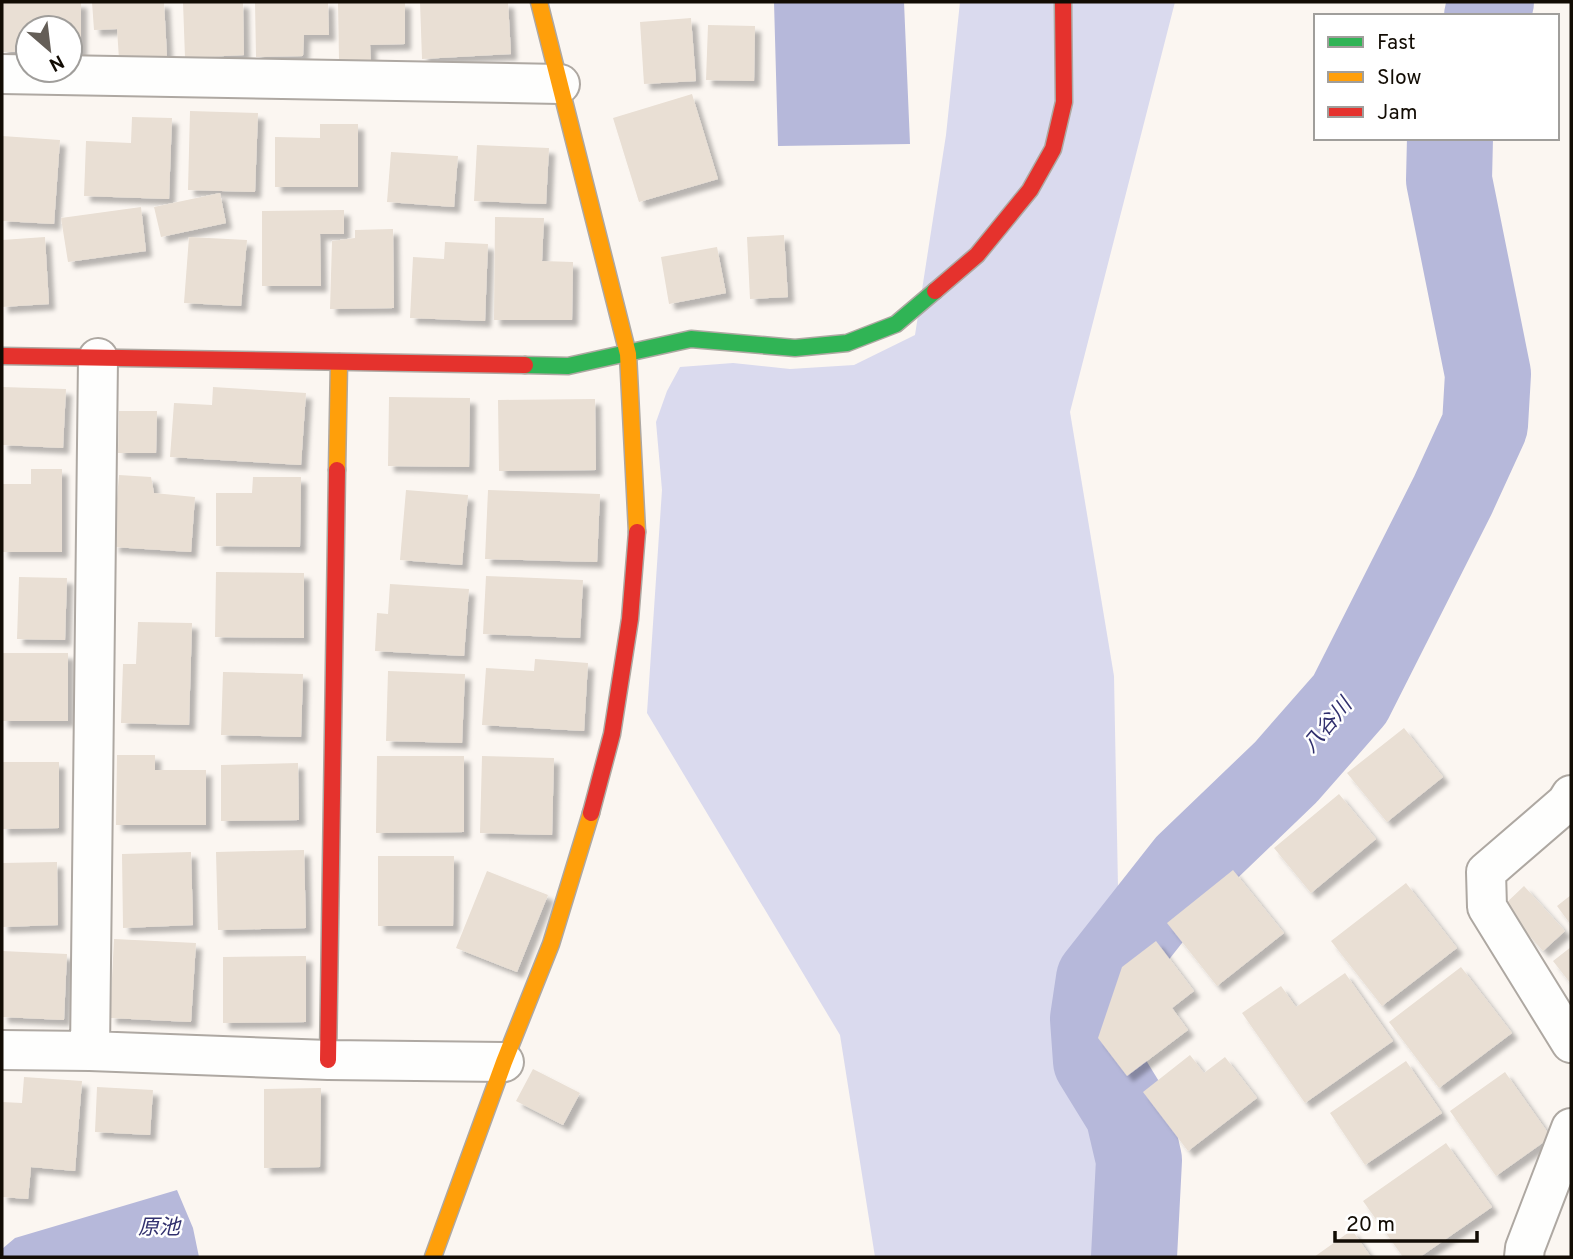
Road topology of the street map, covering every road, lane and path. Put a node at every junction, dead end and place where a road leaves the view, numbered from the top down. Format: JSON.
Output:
{"nodes":[{"id":1,"x":539,"y":2,"type":"edge"},
{"id":2,"x":1063,"y":2,"type":"edge"},
{"id":3,"x":2,"y":74,"type":"edge"},
{"id":4,"x":559,"y":84,"type":"junction"},
{"id":5,"x":628,"y":354,"type":"junction"},
{"id":6,"x":2,"y":356,"type":"edge"},
{"id":7,"x":98,"y":358,"type":"junction"},
{"id":8,"x":339,"y":362,"type":"junction"},
{"id":9,"x":1571,"y":794,"type":"edge"},
{"id":10,"x":1571,"y":1043,"type":"edge"},
{"id":11,"x":2,"y":1050,"type":"edge"},
{"id":12,"x":90,"y":1051,"type":"junction"},
{"id":13,"x":328,"y":1060,"type":"junction"},
{"id":14,"x":504,"y":1062,"type":"junction"},
{"id":15,"x":1571,"y":1128,"type":"edge"},
{"id":16,"x":433,"y":1257,"type":"edge"},
{"id":17,"x":1524,"y":1257,"type":"edge"}],
"edges":[{"from":1,"to":4,"type":"street"},
{"from":2,"to":5,"type":"street"},
{"from":3,"to":4,"type":"street"},
{"from":4,"to":5,"type":"street"},
{"from":5,"to":8,"type":"street"},
{"from":5,"to":14,"type":"street"},
{"from":6,"to":7,"type":"street"},
{"from":7,"to":8,"type":"street"},
{"from":7,"to":12,"type":"street"},
{"from":8,"to":13,"type":"street"},
{"from":9,"to":10,"type":"street"},
{"from":11,"to":12,"type":"street"},
{"from":12,"to":13,"type":"street"},
{"from":13,"to":14,"type":"street"},
{"from":14,"to":16,"type":"street"},
{"from":15,"to":17,"type":"street"}]}
